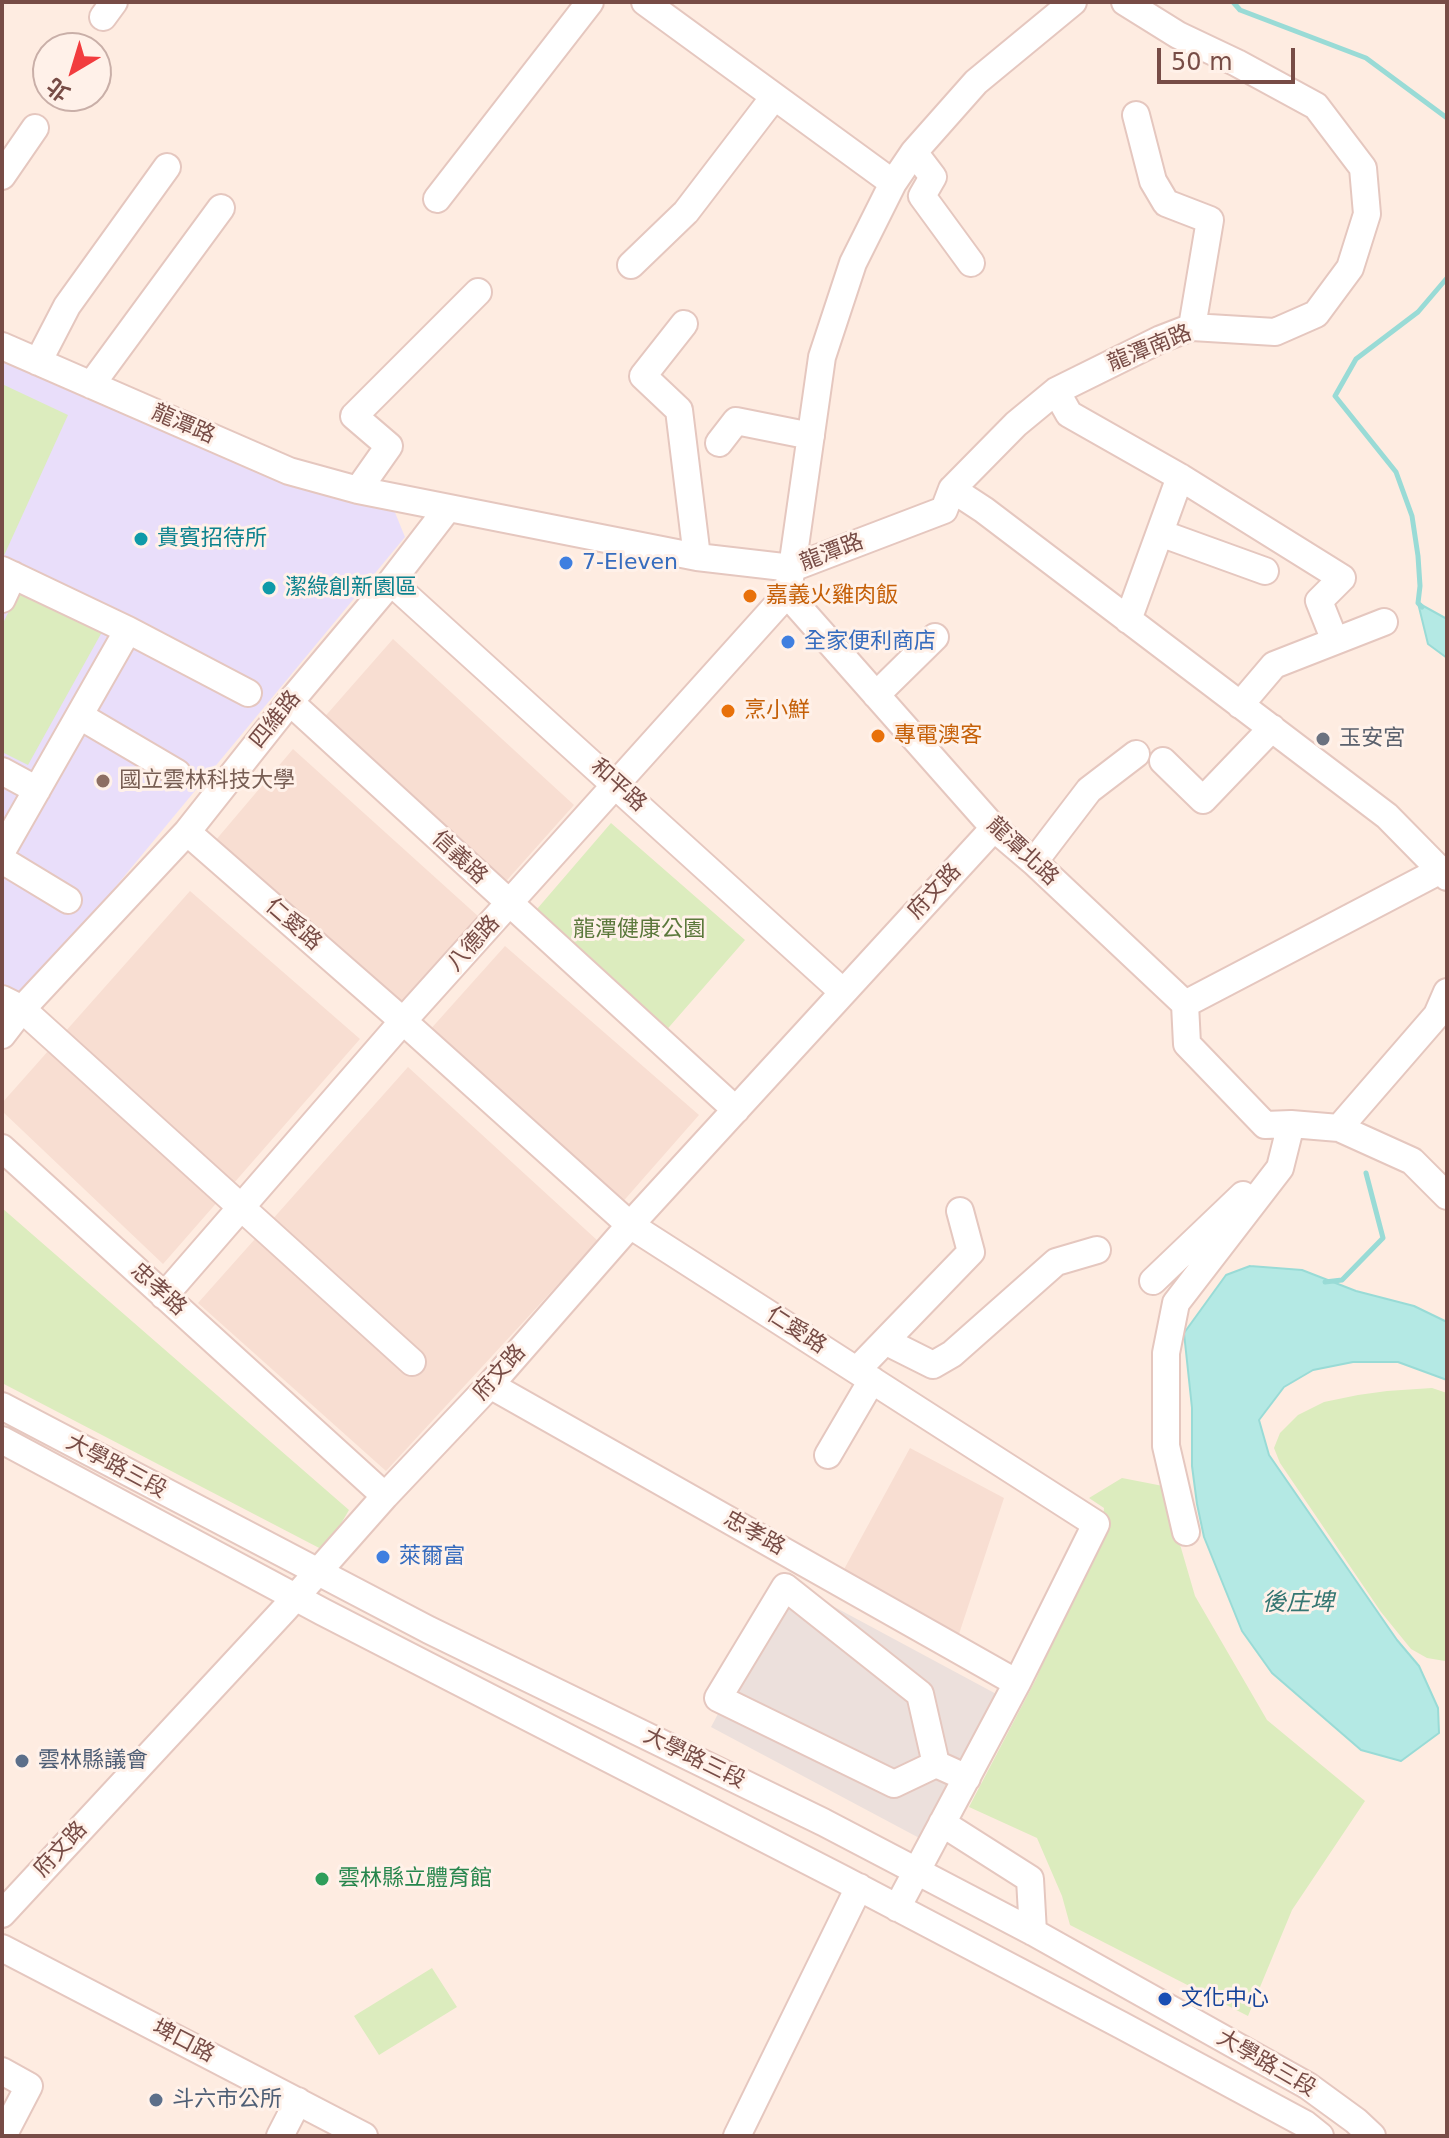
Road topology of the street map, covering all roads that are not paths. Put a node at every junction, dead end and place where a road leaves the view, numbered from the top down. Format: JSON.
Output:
{"nodes":[{"id":1,"x":590,"y":2,"type":"edge"},
{"id":2,"x":645,"y":2,"type":"edge"},
{"id":3,"x":1073,"y":2,"type":"edge"},
{"id":4,"x":1125,"y":2,"type":"edge"},
{"id":5,"x":774,"y":97,"type":"junction"},
{"id":6,"x":1136,"y":115,"type":"dead end"},
{"id":7,"x":35,"y":128,"type":"dead end"},
{"id":8,"x":914,"y":152,"type":"junction"},
{"id":9,"x":167,"y":167,"type":"dead end"},
{"id":10,"x":2,"y":176,"type":"edge"},
{"id":11,"x":893,"y":183,"type":"junction"},
{"id":12,"x":437,"y":199,"type":"dead end"},
{"id":13,"x":221,"y":208,"type":"dead end"},
{"id":14,"x":971,"y":263,"type":"dead end"},
{"id":15,"x":631,"y":265,"type":"dead end"},
{"id":16,"x":478,"y":292,"type":"dead end"},
{"id":17,"x":684,"y":324,"type":"dead end"},
{"id":18,"x":1192,"y":327,"type":"junction"},
{"id":19,"x":2,"y":346,"type":"edge"},
{"id":20,"x":38,"y":362,"type":"junction"},
{"id":21,"x":91,"y":385,"type":"junction"},
{"id":22,"x":1056,"y":391,"type":"junction"},
{"id":23,"x":811,"y":436,"type":"junction"},
{"id":24,"x":719,"y":443,"type":"dead end"},
{"id":25,"x":1180,"y":477,"type":"junction"},
{"id":26,"x":952,"y":489,"type":"junction"},
{"id":27,"x":358,"y":490,"type":"junction"},
{"id":28,"x":448,"y":508,"type":"junction"},
{"id":29,"x":1160,"y":533,"type":"junction"},
{"id":30,"x":697,"y":557,"type":"junction"},
{"id":31,"x":792,"y":568,"type":"junction"},
{"id":32,"x":1265,"y":571,"type":"dead end"},
{"id":33,"x":8,"y":573,"type":"edge"},
{"id":34,"x":391,"y":582,"type":"junction"},
{"id":35,"x":787,"y":594,"type":"junction"},
{"id":36,"x":2,"y":599,"type":"edge"},
{"id":37,"x":1128,"y":620,"type":"junction"},
{"id":38,"x":1384,"y":622,"type":"dead end"},
{"id":39,"x":128,"y":630,"type":"junction"},
{"id":40,"x":935,"y":637,"type":"dead end"},
{"id":41,"x":1335,"y":641,"type":"junction"},
{"id":42,"x":248,"y":693,"type":"dead end"},
{"id":43,"x":876,"y":695,"type":"junction"},
{"id":44,"x":290,"y":702,"type":"junction"},
{"id":45,"x":1240,"y":705,"type":"junction"},
{"id":46,"x":80,"y":716,"type":"junction"},
{"id":47,"x":1272,"y":728,"type":"junction"},
{"id":48,"x":1136,"y":754,"type":"dead end"},
{"id":49,"x":1163,"y":761,"type":"dead end"},
{"id":50,"x":2,"y":771,"type":"edge"},
{"id":51,"x":177,"y":773,"type":"dead end"},
{"id":52,"x":617,"y":785,"type":"junction"},
{"id":53,"x":37,"y":790,"type":"junction"},
{"id":54,"x":994,"y":828,"type":"junction"},
{"id":55,"x":187,"y":832,"type":"junction"},
{"id":56,"x":2,"y":851,"type":"edge"},
{"id":57,"x":2,"y":860,"type":"edge"},
{"id":58,"x":1034,"y":862,"type":"junction"},
{"id":59,"x":1443,"y":874,"type":"edge"},
{"id":60,"x":68,"y":900,"type":"dead end"},
{"id":61,"x":510,"y":905,"type":"junction"},
{"id":62,"x":843,"y":992,"type":"junction"},
{"id":63,"x":1442,"y":1003,"type":"edge"},
{"id":64,"x":12,"y":1004,"type":"edge"},
{"id":65,"x":1185,"y":1004,"type":"junction"},
{"id":66,"x":403,"y":1021,"type":"junction"},
{"id":67,"x":2,"y":1035,"type":"edge"},
{"id":68,"x":736,"y":1110,"type":"junction"},
{"id":69,"x":1278,"y":1125,"type":"junction"},
{"id":70,"x":1339,"y":1128,"type":"junction"},
{"id":71,"x":2,"y":1148,"type":"edge"},
{"id":72,"x":1283,"y":1156,"type":"junction"},
{"id":73,"x":1447,"y":1196,"type":"edge"},
{"id":74,"x":240,"y":1208,"type":"junction"},
{"id":75,"x":960,"y":1211,"type":"dead end"},
{"id":76,"x":630,"y":1225,"type":"junction"},
{"id":77,"x":1097,"y":1250,"type":"dead end"},
{"id":78,"x":1153,"y":1281,"type":"dead end"},
{"id":79,"x":164,"y":1296,"type":"junction"},
{"id":80,"x":885,"y":1341,"type":"junction"},
{"id":81,"x":412,"y":1362,"type":"dead end"},
{"id":82,"x":864,"y":1375,"type":"junction"},
{"id":83,"x":490,"y":1385,"type":"junction"},
{"id":84,"x":2,"y":1406,"type":"edge"},
{"id":85,"x":2,"y":1440,"type":"edge"},
{"id":86,"x":828,"y":1455,"type":"dead end"},
{"id":87,"x":385,"y":1496,"type":"junction"},
{"id":88,"x":1186,"y":1532,"type":"dead end"},
{"id":89,"x":317,"y":1573,"type":"junction"},
{"id":90,"x":296,"y":1597,"type":"junction"},
{"id":91,"x":1017,"y":1683,"type":"junction"},
{"id":92,"x":936,"y":1764,"type":"junction"},
{"id":93,"x":967,"y":1778,"type":"junction"},
{"id":94,"x":942,"y":1823,"type":"junction"},
{"id":95,"x":917,"y":1871,"type":"junction"},
{"id":96,"x":859,"y":1887,"type":"junction"},
{"id":97,"x":897,"y":1908,"type":"junction"},
{"id":98,"x":2,"y":1914,"type":"edge"},
{"id":99,"x":1033,"y":1932,"type":"junction"},
{"id":100,"x":2,"y":1948,"type":"edge"},
{"id":101,"x":2,"y":2071,"type":"edge"},
{"id":102,"x":298,"y":2101,"type":"junction"},
{"id":103,"x":3,"y":2136,"type":"edge"},
{"id":104,"x":280,"y":2136,"type":"edge"},
{"id":105,"x":364,"y":2136,"type":"edge"},
{"id":106,"x":737,"y":2136,"type":"edge"},
{"id":107,"x":1320,"y":2136,"type":"edge"},
{"id":108,"x":1372,"y":2136,"type":"edge"}],
"edges":[{"from":1,"to":12,"type":"street"},
{"from":2,"to":5,"type":"street"},
{"from":3,"to":8,"type":"street"},
{"from":4,"to":18,"type":"street","name":"龍潭南路"},
{"from":5,"to":11,"type":"street"},
{"from":5,"to":15,"type":"street"},
{"from":6,"to":18,"type":"street"},
{"from":7,"to":10,"type":"street"},
{"from":8,"to":11,"type":"street"},
{"from":8,"to":14,"type":"street"},
{"from":9,"to":20,"type":"street"},
{"from":11,"to":23,"type":"street"},
{"from":13,"to":21,"type":"street"},
{"from":16,"to":27,"type":"street"},
{"from":17,"to":30,"type":"street"},
{"from":18,"to":22,"type":"street","name":"龍潭南路"},
{"from":19,"to":20,"type":"street","name":"龍潭路"},
{"from":20,"to":21,"type":"street","name":"龍潭路"},
{"from":21,"to":27,"type":"street","name":"龍潭路"},
{"from":22,"to":25,"type":"street"},
{"from":22,"to":26,"type":"street","name":"龍潭南路"},
{"from":23,"to":24,"type":"street"},
{"from":23,"to":31,"type":"street"},
{"from":25,"to":29,"type":"street"},
{"from":25,"to":41,"type":"street"},
{"from":26,"to":31,"type":"street","name":"龍潭路"},
{"from":26,"to":37,"type":"street"},
{"from":27,"to":28,"type":"street","name":"龍潭路"},
{"from":28,"to":30,"type":"street","name":"龍潭路"},
{"from":28,"to":34,"type":"street","name":"四維路"},
{"from":29,"to":32,"type":"street"},
{"from":29,"to":37,"type":"street"},
{"from":30,"to":31,"type":"street","name":"龍潭路"},
{"from":31,"to":35,"type":"street"},
{"from":33,"to":36,"type":"street"},
{"from":33,"to":39,"type":"street"},
{"from":34,"to":44,"type":"street","name":"四維路"},
{"from":34,"to":52,"type":"street","name":"和平路"},
{"from":35,"to":43,"type":"street","name":"龍潭北路"},
{"from":35,"to":52,"type":"street","name":"八德路"},
{"from":37,"to":45,"type":"street"},
{"from":38,"to":41,"type":"street"},
{"from":39,"to":42,"type":"street"},
{"from":39,"to":46,"type":"street"},
{"from":40,"to":43,"type":"street"},
{"from":41,"to":45,"type":"street"},
{"from":43,"to":54,"type":"street","name":"龍潭北路"},
{"from":44,"to":55,"type":"street","name":"四維路"},
{"from":44,"to":61,"type":"street","name":"信義路"},
{"from":45,"to":47,"type":"street"},
{"from":46,"to":51,"type":"street"},
{"from":46,"to":53,"type":"street"},
{"from":47,"to":49,"type":"street"},
{"from":47,"to":59,"type":"street"},
{"from":48,"to":58,"type":"street"},
{"from":50,"to":53,"type":"street"},
{"from":52,"to":61,"type":"street","name":"八德路"},
{"from":52,"to":62,"type":"street","name":"和平路"},
{"from":53,"to":56,"type":"street"},
{"from":54,"to":58,"type":"street","name":"龍潭北路"},
{"from":54,"to":62,"type":"street","name":"府文路"},
{"from":55,"to":64,"type":"street","name":"四維路"},
{"from":55,"to":66,"type":"street","name":"仁愛路"},
{"from":57,"to":60,"type":"street"},
{"from":58,"to":65,"type":"street","name":"龍潭北路"},
{"from":59,"to":65,"type":"street"},
{"from":61,"to":66,"type":"street","name":"八德路"},
{"from":61,"to":68,"type":"street","name":"信義路"},
{"from":62,"to":68,"type":"street","name":"府文路"},
{"from":63,"to":70,"type":"street"},
{"from":64,"to":67,"type":"street","name":"四維路"},
{"from":64,"to":74,"type":"street"},
{"from":65,"to":69,"type":"street"},
{"from":66,"to":74,"type":"street","name":"八德路"},
{"from":66,"to":76,"type":"street","name":"仁愛路"},
{"from":68,"to":76,"type":"street","name":"府文路"},
{"from":69,"to":70,"type":"street"},
{"from":69,"to":72,"type":"street"},
{"from":70,"to":73,"type":"street"},
{"from":71,"to":79,"type":"street","name":"忠孝路"},
{"from":72,"to":78,"type":"street"},
{"from":72,"to":88,"type":"street"},
{"from":74,"to":79,"type":"street","name":"八德路"},
{"from":74,"to":81,"type":"street"},
{"from":75,"to":80,"type":"street"},
{"from":76,"to":82,"type":"street","name":"仁愛路"},
{"from":76,"to":83,"type":"street","name":"府文路"},
{"from":77,"to":80,"type":"street"},
{"from":79,"to":87,"type":"street","name":"忠孝路"},
{"from":80,"to":82,"type":"street"},
{"from":82,"to":86,"type":"street"},
{"from":82,"to":91,"type":"street","name":"仁愛路"},
{"from":83,"to":87,"type":"street","name":"府文路"},
{"from":83,"to":91,"type":"street","name":"忠孝路"},
{"from":84,"to":89,"type":"street","name":"大學路三段"},
{"from":85,"to":90,"type":"street","name":"大學路三段"},
{"from":87,"to":89,"type":"street","name":"府文路"},
{"from":89,"to":90,"type":"street","name":"府文路"},
{"from":89,"to":95,"type":"street","name":"大學路三段"},
{"from":90,"to":96,"type":"street","name":"大學路三段"},
{"from":90,"to":98,"type":"street","name":"府文路"},
{"from":91,"to":93,"type":"street","name":"仁愛路"},
{"from":92,"to":92,"type":"street"},
{"from":92,"to":93,"type":"street"},
{"from":93,"to":94,"type":"street","name":"仁愛路"},
{"from":94,"to":95,"type":"street","name":"仁愛路"},
{"from":94,"to":99,"type":"street"},
{"from":95,"to":97,"type":"street","name":"仁愛路"},
{"from":95,"to":99,"type":"street","name":"大學路三段"},
{"from":96,"to":97,"type":"street","name":"大學路三段"},
{"from":96,"to":106,"type":"street"},
{"from":97,"to":107,"type":"street","name":"大學路三段"},
{"from":99,"to":108,"type":"street","name":"大學路三段"},
{"from":100,"to":102,"type":"street","name":"埤口路"},
{"from":101,"to":103,"type":"street"},
{"from":102,"to":104,"type":"street"},
{"from":102,"to":105,"type":"street","name":"埤口路"}]}
